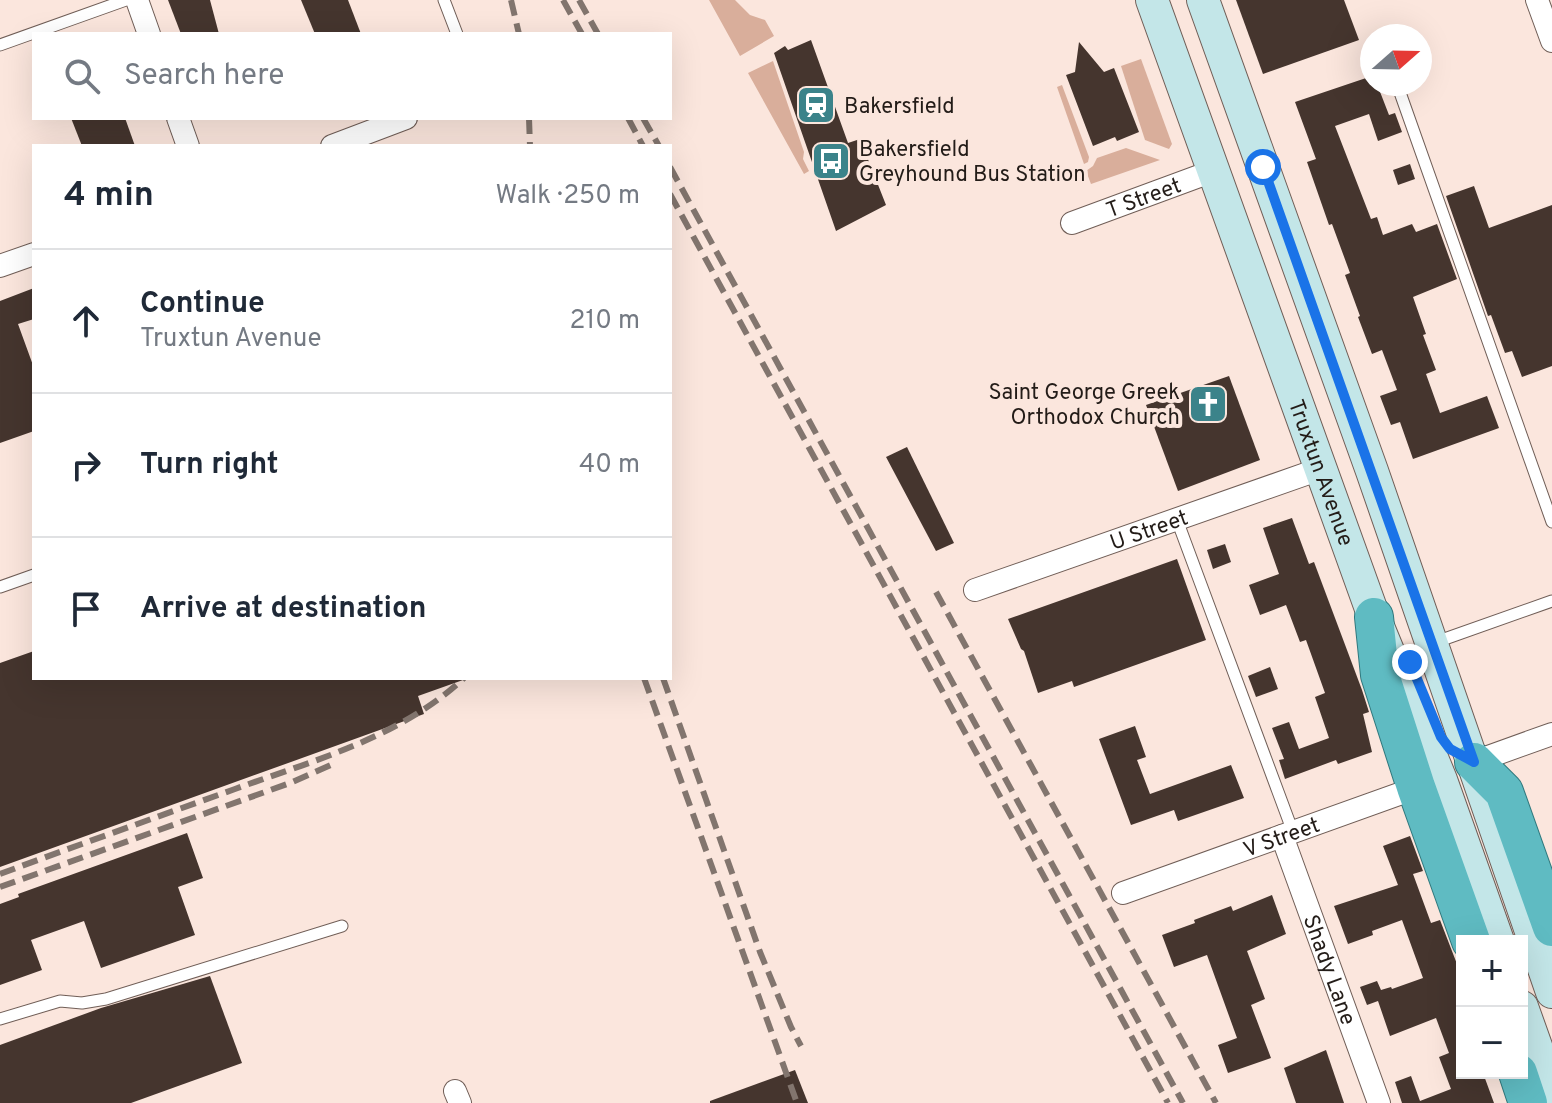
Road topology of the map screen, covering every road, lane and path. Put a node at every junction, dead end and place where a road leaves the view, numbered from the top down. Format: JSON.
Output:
{"nodes":[{"id":1,"x":126,"y":0,"type":"edge"},
{"id":2,"x":137,"y":0,"type":"edge"},
{"id":3,"x":444,"y":0,"type":"edge"},
{"id":4,"x":1152,"y":0,"type":"edge"},
{"id":5,"x":1203,"y":0,"type":"edge"},
{"id":6,"x":1537,"y":0,"type":"edge"},
{"id":7,"x":36,"y":32,"type":"edge"},
{"id":8,"x":148,"y":32,"type":"edge"},
{"id":9,"x":456,"y":32,"type":"edge"},
{"id":10,"x":32,"y":34,"type":"edge"},
{"id":11,"x":1552,"y":41,"type":"edge"},
{"id":12,"x":0,"y":45,"type":"edge"},
{"id":13,"x":1401,"y":96,"type":"edge"},
{"id":14,"x":179,"y":120,"type":"edge"},
{"id":15,"x":401,"y":120,"type":"edge"},
{"id":16,"x":187,"y":144,"type":"edge"},
{"id":17,"x":337,"y":144,"type":"edge"},
{"id":18,"x":1213,"y":171,"type":"junction"},
{"id":19,"x":1072,"y":223,"type":"dead end"},
{"id":20,"x":32,"y":255,"type":"edge"},
{"id":21,"x":0,"y":266,"type":"edge"},
{"id":22,"x":1320,"y":469,"type":"junction"},
{"id":23,"x":1177,"y":520,"type":"junction"},
{"id":24,"x":1552,"y":522,"type":"edge"},
{"id":25,"x":32,"y":576,"type":"edge"},
{"id":26,"x":0,"y":587,"type":"edge"},
{"id":27,"x":975,"y":590,"type":"dead end"},
{"id":28,"x":1552,"y":601,"type":"edge"},
{"id":29,"x":1374,"y":617,"type":"junction"},
{"id":30,"x":1432,"y":644,"type":"junction"},
{"id":31,"x":1552,"y":734,"type":"edge"},
{"id":32,"x":1474,"y":762,"type":"junction"},
{"id":33,"x":1428,"y":784,"type":"junction"},
{"id":34,"x":1287,"y":834,"type":"junction"},
{"id":35,"x":1123,"y":893,"type":"dead end"},
{"id":36,"x":342,"y":926,"type":"dead end"},
{"id":37,"x":1552,"y":927,"type":"edge"},
{"id":38,"x":1469,"y":935,"type":"edge"},
{"id":39,"x":1495,"y":935,"type":"edge"},
{"id":40,"x":1552,"y":992,"type":"edge"},
{"id":41,"x":0,"y":1019,"type":"edge"},
{"id":42,"x":1528,"y":1024,"type":"edge"},
{"id":43,"x":1520,"y":1079,"type":"edge"},
{"id":44,"x":1552,"y":1091,"type":"edge"},
{"id":45,"x":1379,"y":1103,"type":"edge"},
{"id":46,"x":1528,"y":1103,"type":"edge"}],
"edges":[{"from":1,"to":7,"type":"lane"},
{"from":2,"to":8,"type":"street"},
{"from":3,"to":9,"type":"lane"},
{"from":4,"to":18,"type":"main road","name":"Truxtun Avenue"},
{"from":5,"to":30,"type":"main road"},
{"from":6,"to":11,"type":"street"},
{"from":10,"to":12,"type":"lane"},
{"from":13,"to":24,"type":"lane"},
{"from":14,"to":16,"type":"street"},
{"from":15,"to":17,"type":"street"},
{"from":18,"to":19,"type":"street","name":"T Street"},
{"from":18,"to":22,"type":"main road","name":"Truxtun Avenue"},
{"from":20,"to":21,"type":"street"},
{"from":22,"to":23,"type":"street","name":"U Street"},
{"from":22,"to":29,"type":"main road","name":"Truxtun Avenue"},
{"from":23,"to":27,"type":"street","name":"U Street"},
{"from":23,"to":34,"type":"lane"},
{"from":25,"to":26,"type":"lane"},
{"from":28,"to":30,"type":"lane"},
{"from":29,"to":32,"type":"main road"},
{"from":29,"to":33,"type":"highway"},
{"from":30,"to":32,"type":"main road"},
{"from":31,"to":32,"type":"street"},
{"from":32,"to":37,"type":"highway"},
{"from":32,"to":40,"type":"main road"},
{"from":33,"to":34,"type":"street","name":"V Street"},
{"from":33,"to":38,"type":"highway"},
{"from":33,"to":39,"type":"main road"},
{"from":34,"to":35,"type":"street","name":"V Street"},
{"from":34,"to":45,"type":"street","name":"Shady Lane"},
{"from":36,"to":41,"type":"lane"},
{"from":42,"to":44,"type":"main road"},
{"from":43,"to":46,"type":"highway"}]}
